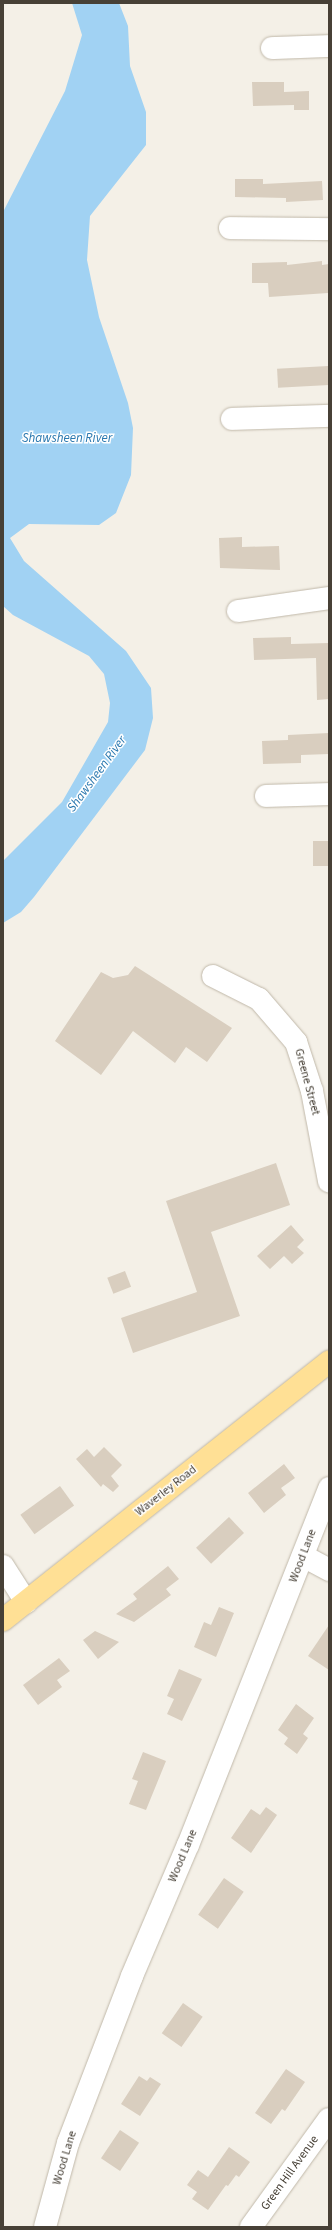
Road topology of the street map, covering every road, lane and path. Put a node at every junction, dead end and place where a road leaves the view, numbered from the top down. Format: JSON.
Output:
{"nodes":[{"id":1,"x":329,"y":46,"type":"edge"},
{"id":2,"x":272,"y":48,"type":"dead end"},
{"id":3,"x":230,"y":228,"type":"dead end"},
{"id":4,"x":329,"y":229,"type":"edge"},
{"id":5,"x":329,"y":416,"type":"edge"},
{"id":6,"x":232,"y":419,"type":"dead end"},
{"id":7,"x":329,"y":598,"type":"edge"},
{"id":8,"x":238,"y":611,"type":"dead end"},
{"id":9,"x":329,"y":794,"type":"edge"},
{"id":10,"x":266,"y":796,"type":"dead end"},
{"id":11,"x":213,"y":976,"type":"dead end"},
{"id":12,"x":329,"y":1181,"type":"edge"},
{"id":13,"x":329,"y":1362,"type":"edge"},
{"id":14,"x":329,"y":1488,"type":"edge"},
{"id":15,"x":303,"y":1556,"type":"junction"},
{"id":16,"x":3,"y":1566,"type":"edge"},
{"id":17,"x":329,"y":1570,"type":"edge"},
{"id":18,"x":26,"y":1602,"type":"junction"},
{"id":19,"x":3,"y":1620,"type":"edge"},
{"id":20,"x":329,"y":2119,"type":"edge"},
{"id":21,"x":45,"y":2227,"type":"edge"},
{"id":22,"x":250,"y":2227,"type":"edge"}],
"edges":[{"from":1,"to":2,"type":"street"},
{"from":3,"to":4,"type":"street"},
{"from":5,"to":6,"type":"street"},
{"from":7,"to":8,"type":"street"},
{"from":9,"to":10,"type":"street"},
{"from":11,"to":12,"type":"street","name":"Greene Street"},
{"from":13,"to":18,"type":"main road","name":"Waverley Road"},
{"from":14,"to":15,"type":"street","name":"Wood Lane"},
{"from":15,"to":17,"type":"street"},
{"from":15,"to":21,"type":"street","name":"Wood Lane"},
{"from":16,"to":18,"type":"street"},
{"from":18,"to":19,"type":"main road","name":"Waverley Road"},
{"from":20,"to":22,"type":"street","name":"Green Hill Avenue"}]}
